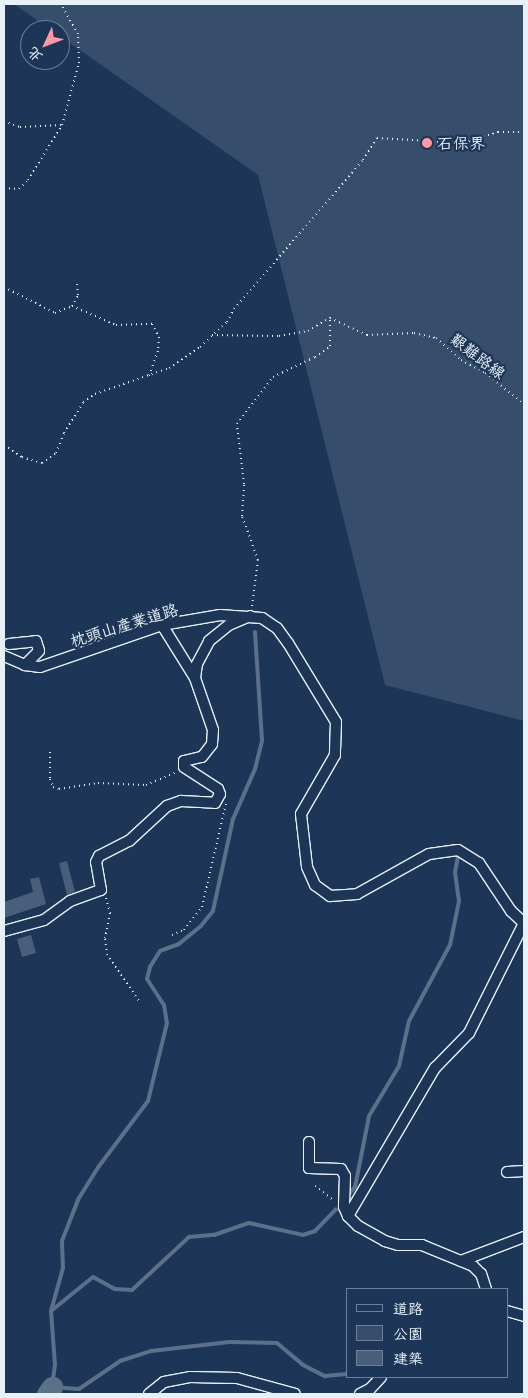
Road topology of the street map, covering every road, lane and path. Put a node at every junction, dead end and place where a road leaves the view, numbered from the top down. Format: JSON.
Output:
{"nodes":[{"id":1,"x":61,"y":4,"type":"edge"},
{"id":2,"x":4,"y":121,"type":"edge"},
{"id":3,"x":62,"y":125,"type":"junction"},
{"id":4,"x":524,"y":132,"type":"edge"},
{"id":5,"x":4,"y":188,"type":"edge"},
{"id":6,"x":77,"y":284,"type":"dead end"},
{"id":7,"x":4,"y":288,"type":"edge"},
{"id":8,"x":72,"y":306,"type":"junction"},
{"id":9,"x":330,"y":318,"type":"junction"},
{"id":10,"x":212,"y":334,"type":"junction"},
{"id":11,"x":149,"y":376,"type":"junction"},
{"id":12,"x":524,"y":404,"type":"edge"},
{"id":13,"x":4,"y":444,"type":"edge"},
{"id":14,"x":250,"y":616,"type":"junction"},
{"id":15,"x":162,"y":625,"type":"junction"},
{"id":16,"x":9,"y":644,"type":"dead end"},
{"id":17,"x":4,"y":656,"type":"edge"},
{"id":18,"x":25,"y":666,"type":"junction"},
{"id":19,"x":195,"y":678,"type":"junction"},
{"id":20,"x":50,"y":752,"type":"dead end"},
{"id":21,"x":184,"y":767,"type":"junction"},
{"id":22,"x":220,"y":797,"type":"junction"},
{"id":23,"x":101,"y":890,"type":"junction"},
{"id":24,"x":524,"y":923,"type":"edge"},
{"id":25,"x":4,"y":931,"type":"edge"},
{"id":26,"x":172,"y":935,"type":"dead end"},
{"id":27,"x":139,"y":1001,"type":"dead end"},
{"id":28,"x":309,"y":1142,"type":"dead end"},
{"id":29,"x":524,"y":1171,"type":"edge"},
{"id":30,"x":507,"y":1172,"type":"dead end"},
{"id":31,"x":315,"y":1186,"type":"dead end"},
{"id":32,"x":346,"y":1211,"type":"junction"},
{"id":33,"x":524,"y":1236,"type":"edge"},
{"id":34,"x":462,"y":1261,"type":"junction"},
{"id":35,"x":486,"y":1288,"type":"edge"},
{"id":36,"x":508,"y":1311,"type":"edge"},
{"id":37,"x":524,"y":1316,"type":"edge"},
{"id":38,"x":381,"y":1378,"type":"edge"},
{"id":39,"x":149,"y":1394,"type":"edge"},
{"id":40,"x":295,"y":1394,"type":"edge"},
{"id":41,"x":360,"y":1394,"type":"edge"}],
"edges":[{"from":1,"to":3,"type":"path"},
{"from":2,"to":3,"type":"path"},
{"from":3,"to":5,"type":"path"},
{"from":4,"to":10,"type":"path"},
{"from":6,"to":8,"type":"path"},
{"from":7,"to":8,"type":"path"},
{"from":8,"to":11,"type":"path"},
{"from":9,"to":10,"type":"path"},
{"from":9,"to":12,"type":"path","name":"艱難路線"},
{"from":9,"to":14,"type":"path"},
{"from":10,"to":11,"type":"path"},
{"from":11,"to":13,"type":"path"},
{"from":14,"to":15,"type":"street","name":"枕頭山產業道路"},
{"from":14,"to":19,"type":"street"},
{"from":14,"to":24,"type":"street","name":"枕頭山產業道路"},
{"from":15,"to":18,"type":"street","name":"枕頭山產業道路"},
{"from":15,"to":19,"type":"street"},
{"from":16,"to":18,"type":"street"},
{"from":17,"to":18,"type":"street"},
{"from":19,"to":21,"type":"street"},
{"from":20,"to":21,"type":"path"},
{"from":21,"to":22,"type":"street"},
{"from":22,"to":23,"type":"street"},
{"from":22,"to":26,"type":"path"},
{"from":23,"to":25,"type":"street"},
{"from":23,"to":27,"type":"path"},
{"from":24,"to":32,"type":"street"},
{"from":28,"to":32,"type":"street"},
{"from":29,"to":30,"type":"street"},
{"from":31,"to":32,"type":"path"},
{"from":32,"to":34,"type":"street"},
{"from":33,"to":34,"type":"street"},
{"from":34,"to":35,"type":"street"},
{"from":36,"to":37,"type":"street"},
{"from":38,"to":41,"type":"street"},
{"from":39,"to":40,"type":"street"}]}
